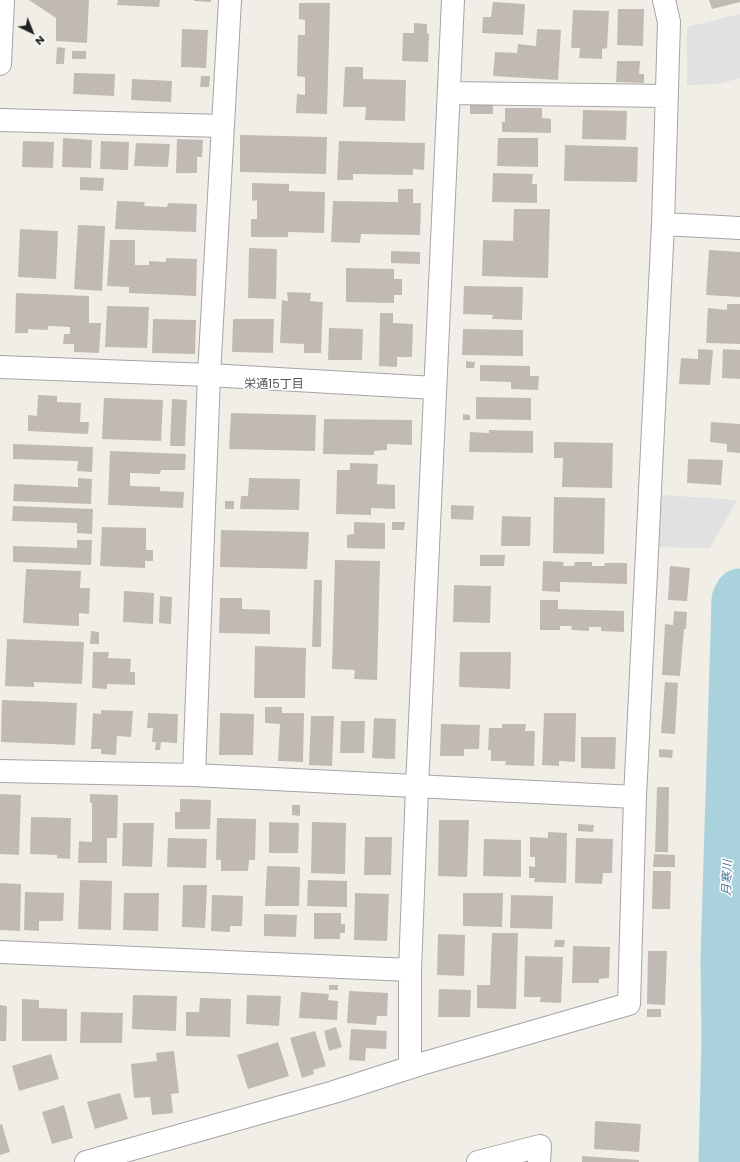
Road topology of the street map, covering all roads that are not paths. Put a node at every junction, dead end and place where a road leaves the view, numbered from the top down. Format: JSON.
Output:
{"nodes":[{"id":1,"x":3,"y":0,"type":"edge"},
{"id":2,"x":230,"y":0,"type":"edge"},
{"id":3,"x":453,"y":0,"type":"edge"},
{"id":4,"x":664,"y":0,"type":"edge"},
{"id":5,"x":0,"y":64,"type":"edge"},
{"id":6,"x":449,"y":93,"type":"junction"},
{"id":7,"x":667,"y":96,"type":"junction"},
{"id":8,"x":0,"y":120,"type":"edge"},
{"id":9,"x":223,"y":126,"type":"junction"},
{"id":10,"x":663,"y":224,"type":"junction"},
{"id":11,"x":740,"y":228,"type":"edge"},
{"id":12,"x":0,"y":367,"type":"edge"},
{"id":13,"x":209,"y":375,"type":"junction"},
{"id":14,"x":434,"y":388,"type":"junction"},
{"id":15,"x":0,"y":771,"type":"edge"},
{"id":16,"x":194,"y":775,"type":"junction"},
{"id":17,"x":417,"y":787,"type":"junction"},
{"id":18,"x":635,"y":797,"type":"junction"},
{"id":19,"x":0,"y":952,"type":"edge"},
{"id":20,"x":410,"y":970,"type":"junction"},
{"id":21,"x":410,"y":1067,"type":"junction"},
{"id":22,"x":86,"y":1162,"type":"edge"},
{"id":23,"x":478,"y":1162,"type":"edge"},
{"id":24,"x":538,"y":1162,"type":"edge"}],
"edges":[{"from":1,"to":5,"type":"street"},
{"from":2,"to":9,"type":"street"},
{"from":3,"to":6,"type":"street"},
{"from":4,"to":7,"type":"street"},
{"from":6,"to":7,"type":"street"},
{"from":6,"to":14,"type":"street"},
{"from":7,"to":10,"type":"street"},
{"from":8,"to":9,"type":"street"},
{"from":9,"to":13,"type":"street"},
{"from":10,"to":11,"type":"street"},
{"from":10,"to":18,"type":"street"},
{"from":12,"to":13,"type":"street"},
{"from":13,"to":14,"type":"street"},
{"from":13,"to":16,"type":"street"},
{"from":14,"to":17,"type":"street"},
{"from":15,"to":16,"type":"street"},
{"from":16,"to":17,"type":"street"},
{"from":17,"to":18,"type":"street"},
{"from":17,"to":20,"type":"street"},
{"from":18,"to":21,"type":"street"},
{"from":19,"to":20,"type":"street"},
{"from":20,"to":21,"type":"street"},
{"from":21,"to":22,"type":"street"},
{"from":23,"to":24,"type":"street"}]}
